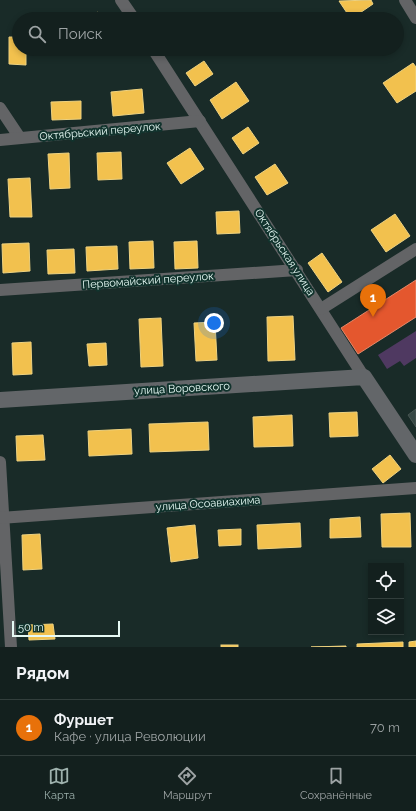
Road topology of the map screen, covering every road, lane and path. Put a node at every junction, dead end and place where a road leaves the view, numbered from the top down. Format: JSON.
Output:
{"nodes":[{"id":1,"x":121,"y":0,"type":"edge"},
{"id":2,"x":405,"y":0,"type":"edge"},
{"id":3,"x":129,"y":12,"type":"edge"},
{"id":4,"x":416,"y":18,"type":"edge"},
{"id":5,"x":158,"y":56,"type":"edge"},
{"id":6,"x":0,"y":108,"type":"edge"},
{"id":7,"x":200,"y":121,"type":"junction"},
{"id":8,"x":20,"y":138,"type":"junction"},
{"id":9,"x":0,"y":140,"type":"edge"},
{"id":10,"x":416,"y":249,"type":"edge"},
{"id":11,"x":297,"y":270,"type":"junction"},
{"id":12,"x":0,"y":290,"type":"edge"},
{"id":13,"x":321,"y":309,"type":"junction"},
{"id":14,"x":364,"y":377,"type":"junction"},
{"id":15,"x":0,"y":400,"type":"edge"},
{"id":16,"x":416,"y":455,"type":"edge"},
{"id":17,"x":0,"y":462,"type":"edge"},
{"id":18,"x":416,"y":488,"type":"edge"},
{"id":19,"x":1,"y":517,"type":"edge"},
{"id":20,"x":11,"y":647,"type":"edge"}],
"edges":[{"from":1,"to":3,"type":"street"},
{"from":2,"to":4,"type":"street"},
{"from":5,"to":7,"type":"street","name":"Октябрьская улица"},
{"from":6,"to":8,"type":"street"},
{"from":7,"to":8,"type":"street","name":"Октябрьский переулок"},
{"from":7,"to":11,"type":"street","name":"Октябрьская улица"},
{"from":8,"to":9,"type":"street","name":"Октябрьский переулок"},
{"from":10,"to":13,"type":"street"},
{"from":11,"to":12,"type":"street","name":"Первомайский переулок"},
{"from":11,"to":13,"type":"street","name":"Октябрьская улица"},
{"from":13,"to":14,"type":"street","name":"Октябрьская улица"},
{"from":14,"to":15,"type":"street","name":"улица Воровского"},
{"from":14,"to":16,"type":"street","name":"Октябрьская улица"},
{"from":17,"to":19,"type":"street"},
{"from":18,"to":19,"type":"street","name":"улица Осоавиахима"},
{"from":19,"to":20,"type":"street"}]}
